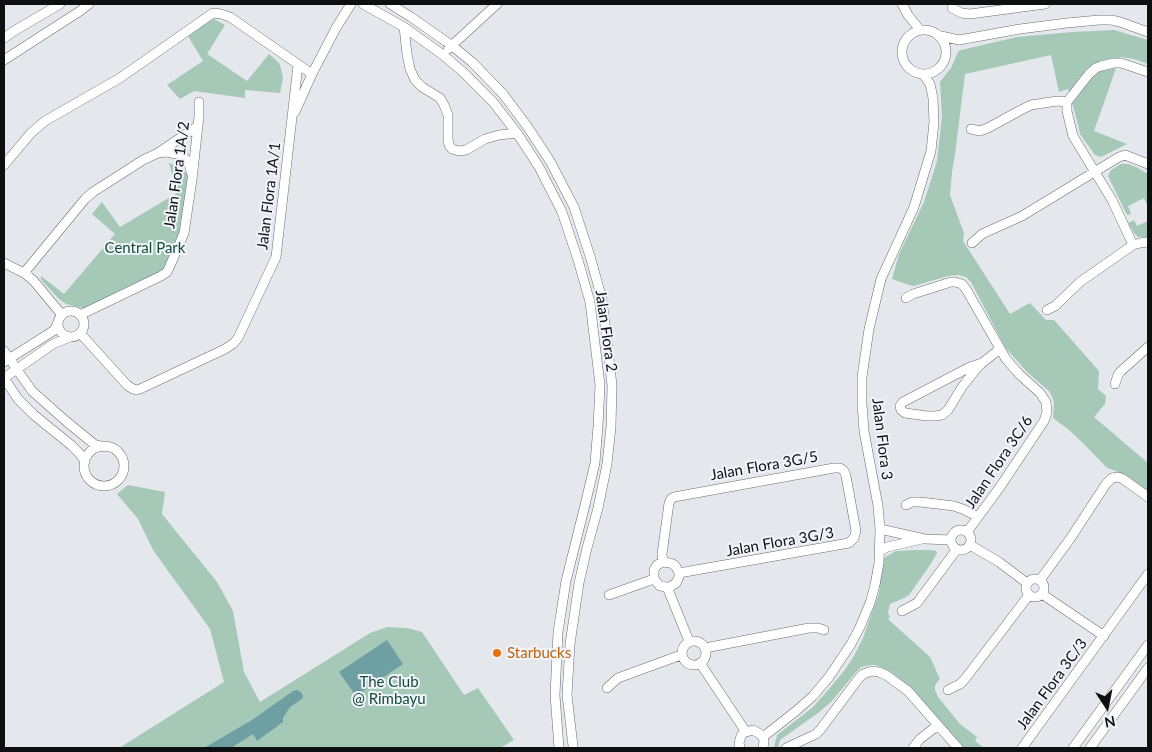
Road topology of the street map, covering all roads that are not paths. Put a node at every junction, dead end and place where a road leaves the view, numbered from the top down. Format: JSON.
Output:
{"nodes":[{"id":1,"x":60,"y":4,"type":"edge"},
{"id":2,"x":89,"y":4,"type":"edge"},
{"id":3,"x":351,"y":4,"type":"edge"},
{"id":4,"x":363,"y":4,"type":"edge"},
{"id":5,"x":390,"y":4,"type":"edge"},
{"id":6,"x":497,"y":4,"type":"edge"},
{"id":7,"x":902,"y":4,"type":"edge"},
{"id":8,"x":1045,"y":4,"type":"edge"},
{"id":9,"x":952,"y":8,"type":"dead end"},
{"id":10,"x":908,"y":16,"type":"junction"},
{"id":11,"x":404,"y":27,"type":"junction"},
{"id":12,"x":920,"y":30,"type":"junction"},
{"id":13,"x":1148,"y":32,"type":"edge"},
{"id":14,"x":941,"y":36,"type":"junction"},
{"id":15,"x":908,"y":37,"type":"junction"},
{"id":16,"x":4,"y":38,"type":"edge"},
{"id":17,"x":959,"y":40,"type":"junction"},
{"id":18,"x":450,"y":45,"type":"junction"},
{"id":19,"x":947,"y":50,"type":"junction"},
{"id":20,"x":443,"y":55,"type":"junction"},
{"id":21,"x":4,"y":60,"type":"edge"},
{"id":22,"x":298,"y":65,"type":"junction"},
{"id":23,"x":937,"y":70,"type":"junction"},
{"id":24,"x":1148,"y":72,"type":"edge"},
{"id":25,"x":312,"y":74,"type":"junction"},
{"id":26,"x":923,"y":74,"type":"junction"},
{"id":27,"x":930,"y":84,"type":"junction"},
{"id":28,"x":199,"y":102,"type":"dead end"},
{"id":29,"x":1067,"y":102,"type":"junction"},
{"id":30,"x":291,"y":122,"type":"junction"},
{"id":31,"x":198,"y":126,"type":"junction"},
{"id":32,"x":971,"y":130,"type":"dead end"},
{"id":33,"x":517,"y":133,"type":"junction"},
{"id":34,"x":158,"y":153,"type":"junction"},
{"id":35,"x":1148,"y":164,"type":"edge"},
{"id":36,"x":4,"y":166,"type":"edge"},
{"id":37,"x":1095,"y":171,"type":"junction"},
{"id":38,"x":192,"y":180,"type":"junction"},
{"id":39,"x":1148,"y":242,"type":"edge"},
{"id":40,"x":972,"y":243,"type":"dead end"},
{"id":41,"x":1133,"y":245,"type":"junction"},
{"id":42,"x":4,"y":263,"type":"edge"},
{"id":43,"x":24,"y":273,"type":"junction"},
{"id":44,"x":906,"y":298,"type":"dead end"},
{"id":45,"x":1047,"y":310,"type":"dead end"},
{"id":46,"x":80,"y":315,"type":"junction"},
{"id":47,"x":60,"y":318,"type":"junction"},
{"id":48,"x":80,"y":333,"type":"junction"},
{"id":49,"x":70,"y":337,"type":"junction"},
{"id":50,"x":1148,"y":347,"type":"edge"},
{"id":51,"x":1000,"y":349,"type":"junction"},
{"id":52,"x":6,"y":357,"type":"edge"},
{"id":53,"x":982,"y":363,"type":"junction"},
{"id":54,"x":17,"y":369,"type":"junction"},
{"id":55,"x":4,"y":378,"type":"edge"},
{"id":56,"x":1115,"y":384,"type":"dead end"},
{"id":57,"x":104,"y":447,"type":"junction"},
{"id":58,"x":84,"y":462,"type":"junction"},
{"id":59,"x":847,"y":480,"type":"joint"},
{"id":60,"x":1148,"y":497,"type":"edge"},
{"id":61,"x":906,"y":505,"type":"dead end"},
{"id":62,"x":978,"y":517,"type":"junction"},
{"id":63,"x":880,"y":529,"type":"junction"},
{"id":64,"x":967,"y":532,"type":"junction"},
{"id":65,"x":925,"y":539,"type":"junction"},
{"id":66,"x":951,"y":540,"type":"junction"},
{"id":67,"x":970,"y":545,"type":"junction"},
{"id":68,"x":956,"y":549,"type":"junction"},
{"id":69,"x":880,"y":550,"type":"junction"},
{"id":70,"x":663,"y":562,"type":"junction"},
{"id":71,"x":679,"y":573,"type":"junction"},
{"id":72,"x":1148,"y":574,"type":"edge"},
{"id":73,"x":654,"y":579,"type":"junction"},
{"id":74,"x":1040,"y":580,"type":"junction"},
{"id":75,"x":1026,"y":583,"type":"junction"},
{"id":76,"x":667,"y":588,"type":"junction"},
{"id":77,"x":1042,"y":594,"type":"junction"},
{"id":78,"x":609,"y":595,"type":"dead end"},
{"id":79,"x":1029,"y":596,"type":"junction"},
{"id":80,"x":902,"y":611,"type":"dead end"},
{"id":81,"x":824,"y":630,"type":"dead end"},
{"id":82,"x":1104,"y":636,"type":"junction"},
{"id":83,"x":689,"y":642,"type":"junction"},
{"id":84,"x":1148,"y":645,"type":"edge"},
{"id":85,"x":705,"y":648,"type":"junction"},
{"id":86,"x":681,"y":655,"type":"junction"},
{"id":87,"x":700,"y":664,"type":"junction"},
{"id":88,"x":1148,"y":668,"type":"edge"},
{"id":89,"x":608,"y":688,"type":"dead end"},
{"id":90,"x":948,"y":690,"type":"dead end"},
{"id":91,"x":938,"y":725,"type":"junction"},
{"id":92,"x":746,"y":732,"type":"junction"},
{"id":93,"x":763,"y":737,"type":"junction"},
{"id":94,"x":575,"y":747,"type":"edge"},
{"id":95,"x":559,"y":748,"type":"edge"},
{"id":96,"x":738,"y":748,"type":"edge"},
{"id":97,"x":763,"y":748,"type":"edge"},
{"id":98,"x":786,"y":748,"type":"edge"},
{"id":99,"x":913,"y":748,"type":"edge"},
{"id":100,"x":958,"y":748,"type":"edge"},
{"id":101,"x":1022,"y":748,"type":"edge"},
{"id":102,"x":1073,"y":748,"type":"edge"},
{"id":103,"x":1090,"y":748,"type":"edge"}],
"edges":[{"from":1,"to":16,"type":"street"},
{"from":2,"to":21,"type":"street"},
{"from":3,"to":25,"type":"street"},
{"from":4,"to":11,"type":"street","name":"Jalan Flora 2"},
{"from":5,"to":18,"type":"street","name":"Jalan Flora 2"},
{"from":6,"to":18,"type":"street"},
{"from":7,"to":10,"type":"street","name":"Jalan Flora 3"},
{"from":8,"to":9,"type":"street"},
{"from":10,"to":12,"type":"street","name":"Jalan Flora 3"},
{"from":10,"to":15,"type":"street","name":"Jalan Flora 3"},
{"from":11,"to":20,"type":"street","name":"Jalan Flora 2"},
{"from":11,"to":33,"type":"street"},
{"from":12,"to":14,"type":"street"},
{"from":12,"to":15,"type":"street"},
{"from":13,"to":17,"type":"street"},
{"from":14,"to":17,"type":"street"},
{"from":14,"to":19,"type":"street"},
{"from":15,"to":26,"type":"street","name":"Jalan Flora 3"},
{"from":17,"to":19,"type":"street"},
{"from":18,"to":20,"type":"street"},
{"from":18,"to":94,"type":"street","name":"Jalan Flora 2"},
{"from":19,"to":23,"type":"street"},
{"from":20,"to":33,"type":"street","name":"Jalan Flora 2"},
{"from":22,"to":25,"type":"street"},
{"from":22,"to":30,"type":"street","name":"Jalan Flora 1A/1"},
{"from":22,"to":36,"type":"street"},
{"from":23,"to":26,"type":"street"},
{"from":23,"to":27,"type":"street"},
{"from":24,"to":29,"type":"street"},
{"from":25,"to":30,"type":"street"},
{"from":26,"to":27,"type":"street","name":"Jalan Flora 3"},
{"from":27,"to":63,"type":"street","name":"Jalan Flora 3"},
{"from":28,"to":31,"type":"street","name":"Jalan Flora 1A/2"},
{"from":29,"to":32,"type":"street"},
{"from":29,"to":37,"type":"street"},
{"from":30,"to":48,"type":"street","name":"Jalan Flora 1A/1"},
{"from":31,"to":34,"type":"street"},
{"from":31,"to":38,"type":"street","name":"Jalan Flora 1A/2"},
{"from":33,"to":95,"type":"street","name":"Jalan Flora 2"},
{"from":34,"to":38,"type":"street"},
{"from":34,"to":43,"type":"street"},
{"from":35,"to":37,"type":"street"},
{"from":37,"to":40,"type":"street"},
{"from":37,"to":41,"type":"street"},
{"from":38,"to":46,"type":"street","name":"Jalan Flora 1A/2"},
{"from":39,"to":41,"type":"street"},
{"from":41,"to":45,"type":"street"},
{"from":42,"to":43,"type":"street"},
{"from":43,"to":47,"type":"street"},
{"from":44,"to":51,"type":"street"},
{"from":46,"to":47,"type":"street"},
{"from":46,"to":48,"type":"street"},
{"from":47,"to":49,"type":"street"},
{"from":47,"to":52,"type":"street"},
{"from":48,"to":49,"type":"street"},
{"from":49,"to":54,"type":"street"},
{"from":50,"to":56,"type":"street"},
{"from":51,"to":53,"type":"street"},
{"from":51,"to":62,"type":"street","name":"Jalan Flora 3C/6"},
{"from":52,"to":54,"type":"street"},
{"from":53,"to":53,"type":"street"},
{"from":54,"to":55,"type":"street"},
{"from":54,"to":57,"type":"street"},
{"from":55,"to":58,"type":"street"},
{"from":57,"to":58,"type":"street"},
{"from":57,"to":58,"type":"street"},
{"from":59,"to":70,"type":"street","name":"Jalan Flora 3G/5"},
{"from":59,"to":71,"type":"street","name":"Jalan Flora 3G/3"},
{"from":60,"to":74,"type":"street"},
{"from":61,"to":62,"type":"street"},
{"from":62,"to":64,"type":"street","name":"Jalan Flora 3C/6"},
{"from":63,"to":65,"type":"street"},
{"from":63,"to":69,"type":"street","name":"Jalan Flora 3"},
{"from":64,"to":66,"type":"street"},
{"from":64,"to":67,"type":"street"},
{"from":65,"to":66,"type":"street"},
{"from":65,"to":69,"type":"street"},
{"from":66,"to":68,"type":"street"},
{"from":67,"to":68,"type":"street"},
{"from":67,"to":75,"type":"street"},
{"from":68,"to":80,"type":"street"},
{"from":69,"to":93,"type":"street","name":"Jalan Flora 3"},
{"from":70,"to":71,"type":"street"},
{"from":70,"to":73,"type":"street"},
{"from":71,"to":76,"type":"street"},
{"from":72,"to":82,"type":"street","name":"Jalan Flora 3C/3"},
{"from":73,"to":76,"type":"street"},
{"from":73,"to":78,"type":"street"},
{"from":74,"to":75,"type":"street"},
{"from":74,"to":77,"type":"street"},
{"from":75,"to":79,"type":"street"},
{"from":76,"to":83,"type":"street"},
{"from":77,"to":79,"type":"street"},
{"from":77,"to":82,"type":"street"},
{"from":79,"to":90,"type":"street"},
{"from":81,"to":85,"type":"street"},
{"from":82,"to":101,"type":"street","name":"Jalan Flora 3C/3"},
{"from":83,"to":85,"type":"street"},
{"from":83,"to":86,"type":"street"},
{"from":84,"to":102,"type":"street"},
{"from":85,"to":87,"type":"street"},
{"from":86,"to":87,"type":"street"},
{"from":86,"to":89,"type":"street"},
{"from":87,"to":92,"type":"street"},
{"from":88,"to":103,"type":"street"},
{"from":91,"to":98,"type":"street"},
{"from":91,"to":99,"type":"street"},
{"from":91,"to":100,"type":"street"},
{"from":92,"to":93,"type":"street"},
{"from":92,"to":96,"type":"street"},
{"from":93,"to":97,"type":"street"},
{"from":94,"to":95,"type":"street"}]}
